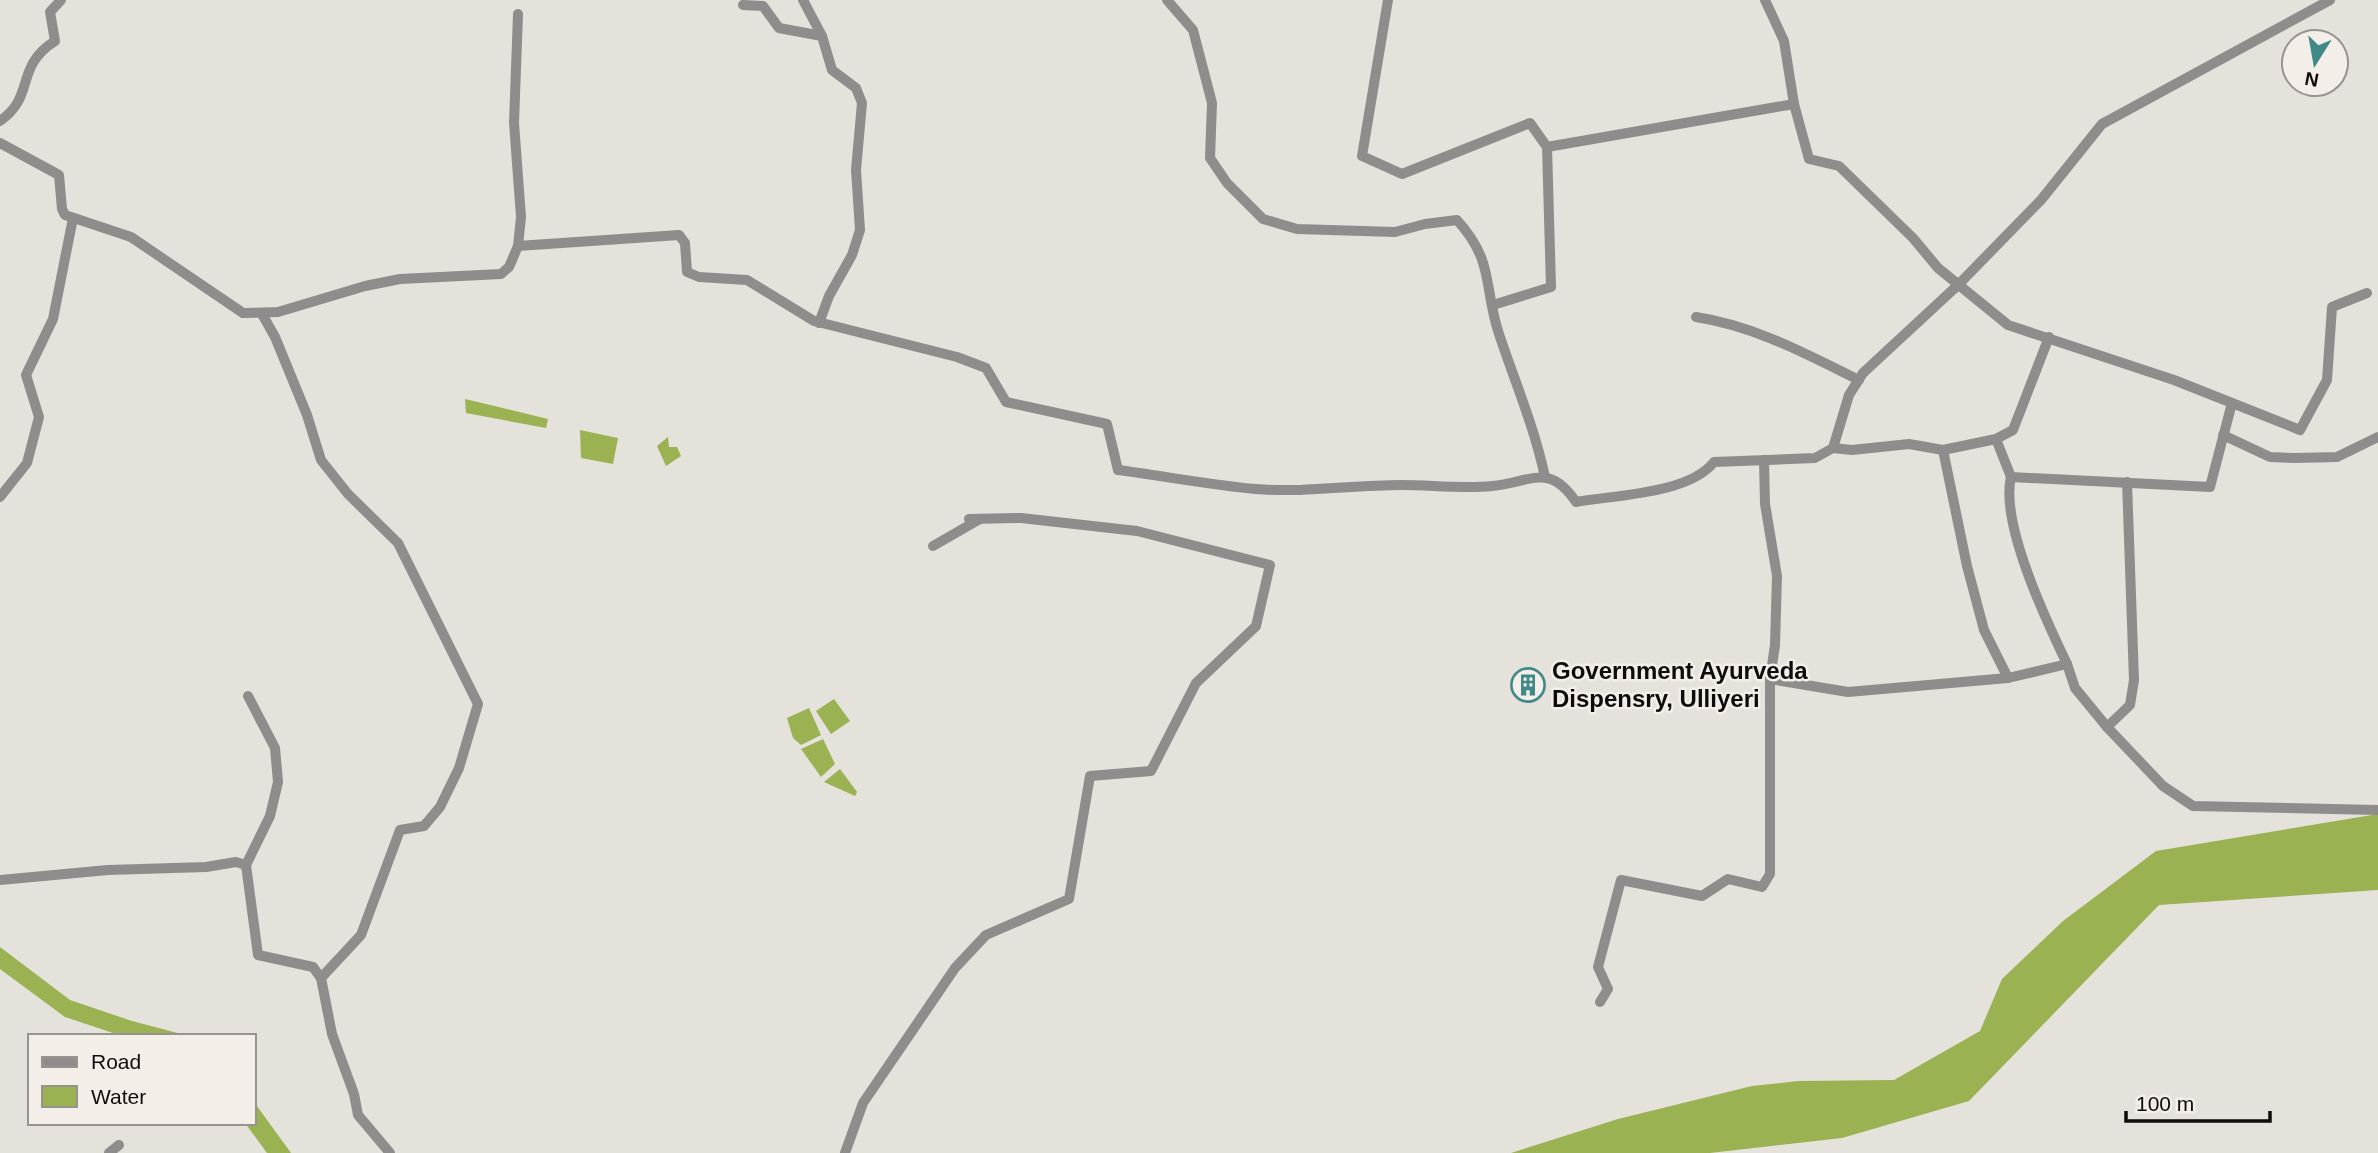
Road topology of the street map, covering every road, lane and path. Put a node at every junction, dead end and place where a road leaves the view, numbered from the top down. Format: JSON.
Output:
{"nodes":[{"id":1,"x":61,"y":0,"type":"edge"},
{"id":2,"x":803,"y":0,"type":"edge"},
{"id":3,"x":1167,"y":0,"type":"edge"},
{"id":4,"x":1388,"y":0,"type":"edge"},
{"id":5,"x":1765,"y":0,"type":"edge"},
{"id":6,"x":2330,"y":0,"type":"edge"},
{"id":7,"x":743,"y":5,"type":"dead end"},
{"id":8,"x":517,"y":14,"type":"dead end"},
{"id":9,"x":822,"y":36,"type":"junction"},
{"id":10,"x":1794,"y":104,"type":"junction"},
{"id":11,"x":0,"y":121,"type":"edge"},
{"id":12,"x":0,"y":144,"type":"edge"},
{"id":13,"x":1547,"y":147,"type":"junction"},
{"id":14,"x":73,"y":218,"type":"junction"},
{"id":15,"x":518,"y":246,"type":"junction"},
{"id":16,"x":1958,"y":285,"type":"junction"},
{"id":17,"x":2367,"y":293,"type":"dead end"},
{"id":18,"x":1493,"y":305,"type":"junction"},
{"id":19,"x":262,"y":314,"type":"junction"},
{"id":20,"x":1696,"y":317,"type":"dead end"},
{"id":21,"x":819,"y":323,"type":"junction"},
{"id":22,"x":2049,"y":337,"type":"junction"},
{"id":23,"x":1859,"y":380,"type":"junction"},
{"id":24,"x":2232,"y":403,"type":"junction"},
{"id":25,"x":2223,"y":435,"type":"junction"},
{"id":26,"x":2378,"y":436,"type":"edge"},
{"id":27,"x":1996,"y":439,"type":"junction"},
{"id":28,"x":1833,"y":448,"type":"junction"},
{"id":29,"x":1943,"y":450,"type":"junction"},
{"id":30,"x":1764,"y":460,"type":"junction"},
{"id":31,"x":1545,"y":477,"type":"junction"},
{"id":32,"x":2011,"y":477,"type":"junction"},
{"id":33,"x":2127,"y":482,"type":"junction"},
{"id":34,"x":5,"y":486,"type":"edge"},
{"id":35,"x":0,"y":496,"type":"edge"},
{"id":36,"x":981,"y":518,"type":"junction"},
{"id":37,"x":969,"y":519,"type":"dead end"},
{"id":38,"x":933,"y":546,"type":"dead end"},
{"id":39,"x":2067,"y":664,"type":"junction"},
{"id":40,"x":2008,"y":678,"type":"junction"},
{"id":41,"x":1770,"y":679,"type":"junction"},
{"id":42,"x":247,"y":696,"type":"dead end"},
{"id":43,"x":2107,"y":727,"type":"junction"},
{"id":44,"x":2378,"y":810,"type":"edge"},
{"id":45,"x":246,"y":865,"type":"junction"},
{"id":46,"x":0,"y":880,"type":"edge"},
{"id":47,"x":321,"y":978,"type":"junction"},
{"id":48,"x":1600,"y":1002,"type":"dead end"},
{"id":49,"x":118,"y":1145,"type":"dead end"},
{"id":50,"x":109,"y":1153,"type":"edge"},
{"id":51,"x":390,"y":1153,"type":"edge"},
{"id":52,"x":845,"y":1153,"type":"edge"}],
"edges":[{"from":1,"to":11,"type":"street"},
{"from":2,"to":9,"type":"street"},
{"from":3,"to":18,"type":"street"},
{"from":4,"to":13,"type":"street"},
{"from":5,"to":10,"type":"street"},
{"from":6,"to":16,"type":"street"},
{"from":7,"to":9,"type":"street"},
{"from":8,"to":15,"type":"street"},
{"from":9,"to":21,"type":"street"},
{"from":10,"to":13,"type":"street"},
{"from":10,"to":16,"type":"street"},
{"from":12,"to":14,"type":"street"},
{"from":13,"to":18,"type":"street"},
{"from":14,"to":19,"type":"street"},
{"from":14,"to":34,"type":"street"},
{"from":15,"to":19,"type":"street"},
{"from":15,"to":21,"type":"street"},
{"from":16,"to":22,"type":"street"},
{"from":16,"to":23,"type":"street"},
{"from":17,"to":24,"type":"street"},
{"from":18,"to":31,"type":"street"},
{"from":19,"to":47,"type":"street"},
{"from":20,"to":23,"type":"street"},
{"from":21,"to":31,"type":"street"},
{"from":22,"to":24,"type":"street"},
{"from":22,"to":27,"type":"street"},
{"from":23,"to":28,"type":"street"},
{"from":24,"to":25,"type":"street"},
{"from":25,"to":26,"type":"street"},
{"from":25,"to":33,"type":"street"},
{"from":27,"to":29,"type":"street"},
{"from":27,"to":32,"type":"street"},
{"from":28,"to":29,"type":"street"},
{"from":28,"to":30,"type":"street"},
{"from":29,"to":40,"type":"street"},
{"from":30,"to":31,"type":"street"},
{"from":30,"to":41,"type":"street"},
{"from":32,"to":33,"type":"street"},
{"from":32,"to":39,"type":"street"},
{"from":33,"to":43,"type":"street"},
{"from":34,"to":35,"type":"street"},
{"from":36,"to":37,"type":"street"},
{"from":36,"to":38,"type":"street"},
{"from":36,"to":52,"type":"street"},
{"from":39,"to":40,"type":"street"},
{"from":39,"to":43,"type":"street"},
{"from":40,"to":41,"type":"street"},
{"from":41,"to":48,"type":"street"},
{"from":42,"to":45,"type":"street"},
{"from":43,"to":44,"type":"street"},
{"from":45,"to":46,"type":"street"},
{"from":45,"to":47,"type":"street"},
{"from":47,"to":51,"type":"street"},
{"from":49,"to":50,"type":"street"}]}
